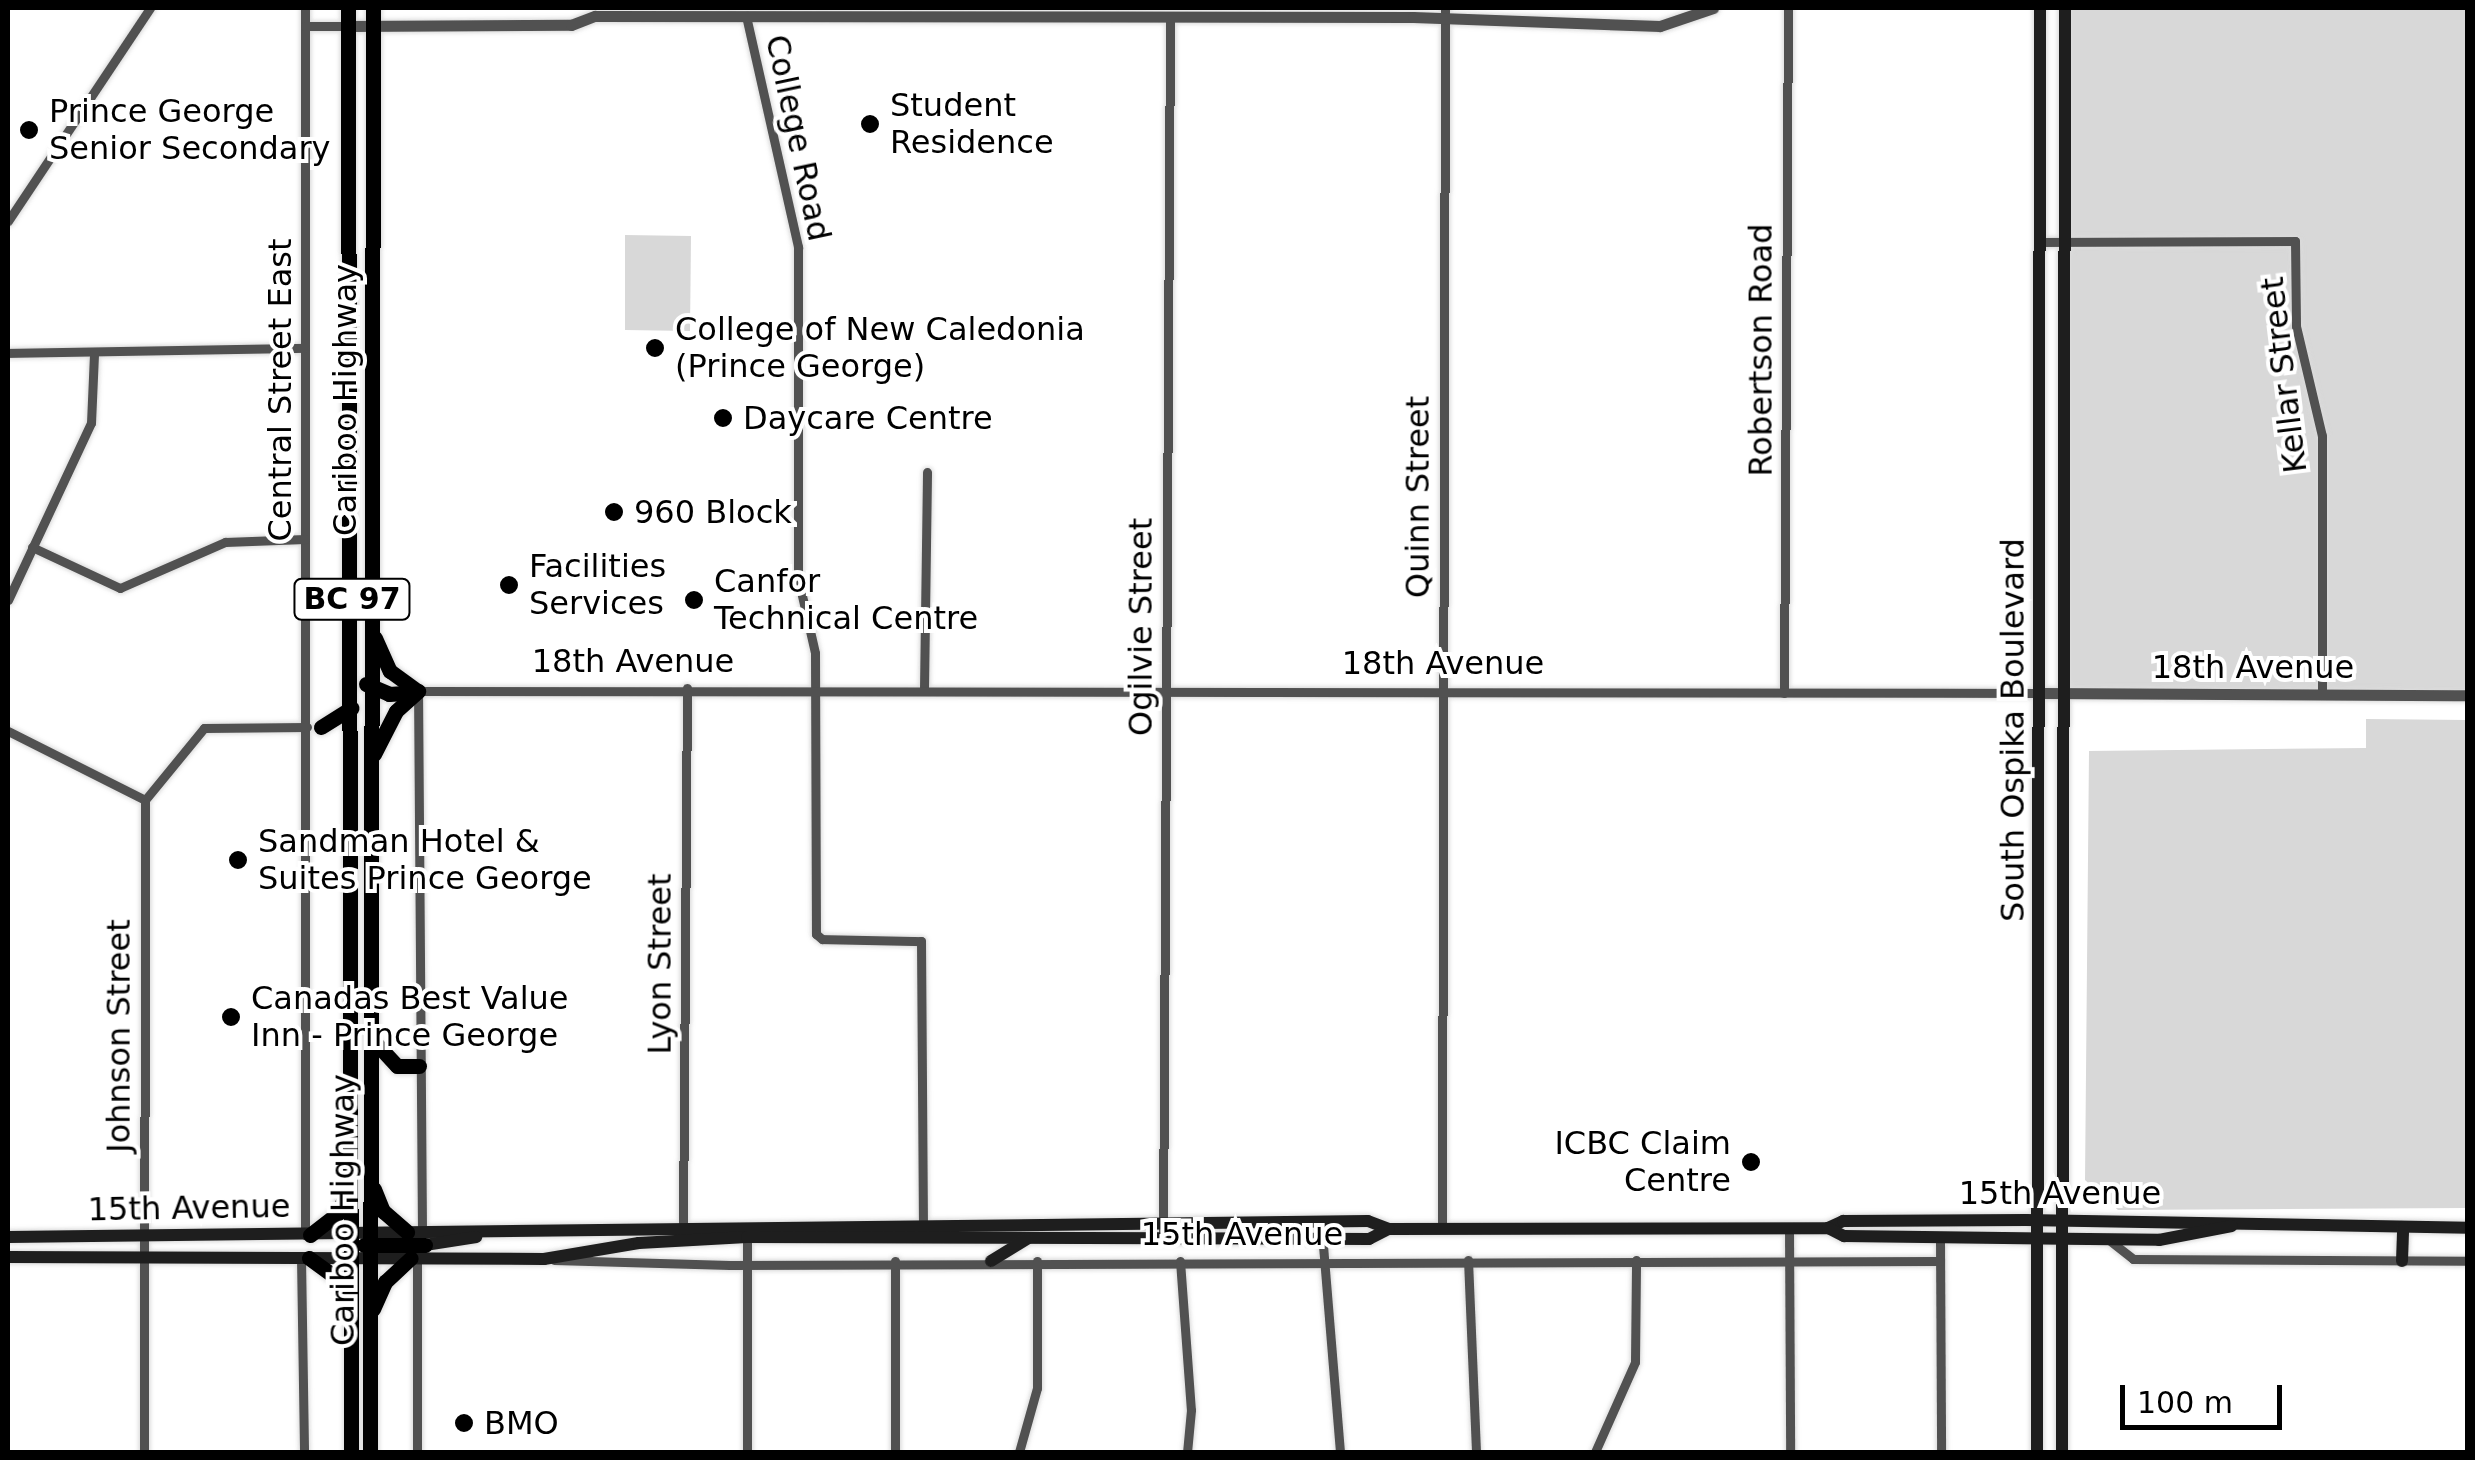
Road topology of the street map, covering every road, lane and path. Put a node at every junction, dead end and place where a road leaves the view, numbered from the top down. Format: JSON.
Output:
{"nodes":[{"id":1,"x":150,"y":8,"type":"edge"},
{"id":2,"x":305,"y":8,"type":"edge"},
{"id":3,"x":348,"y":8,"type":"edge"},
{"id":4,"x":374,"y":8,"type":"edge"},
{"id":5,"x":579,"y":8,"type":"edge"},
{"id":6,"x":1713,"y":8,"type":"edge"},
{"id":7,"x":1788,"y":8,"type":"edge"},
{"id":8,"x":2040,"y":8,"type":"edge"},
{"id":9,"x":2065,"y":8,"type":"edge"},
{"id":10,"x":925,"y":12,"type":"edge"},
{"id":11,"x":1445,"y":13,"type":"edge"},
{"id":12,"x":595,"y":16,"type":"junction"},
{"id":13,"x":746,"y":16,"type":"junction"},
{"id":14,"x":1170,"y":17,"type":"junction"},
{"id":15,"x":305,"y":26,"type":"junction"},
{"id":16,"x":348,"y":26,"type":"junction"},
{"id":17,"x":373,"y":26,"type":"junction"},
{"id":18,"x":8,"y":221,"type":"edge"},
{"id":19,"x":2042,"y":242,"type":"junction"},
{"id":20,"x":2068,"y":243,"type":"junction"},
{"id":21,"x":305,"y":348,"type":"junction"},
{"id":22,"x":8,"y":353,"type":"edge"},
{"id":23,"x":94,"y":353,"type":"junction"},
{"id":24,"x":927,"y":472,"type":"dead end"},
{"id":25,"x":305,"y":538,"type":"junction"},
{"id":26,"x":32,"y":547,"type":"junction"},
{"id":27,"x":8,"y":600,"type":"edge"},
{"id":28,"x":371,"y":626,"type":"junction"},
{"id":29,"x":352,"y":665,"type":"junction"},
{"id":30,"x":371,"y":688,"type":"junction"},
{"id":31,"x":687,"y":688,"type":"junction"},
{"id":32,"x":814,"y":689,"type":"junction"},
{"id":33,"x":924,"y":689,"type":"junction"},
{"id":34,"x":1166,"y":690,"type":"junction"},
{"id":35,"x":418,"y":691,"type":"junction"},
{"id":36,"x":1443,"y":691,"type":"junction"},
{"id":37,"x":1784,"y":692,"type":"junction"},
{"id":38,"x":2041,"y":694,"type":"junction"},
{"id":39,"x":2065,"y":694,"type":"junction"},
{"id":40,"x":2322,"y":695,"type":"junction"},
{"id":41,"x":2468,"y":695,"type":"edge"},
{"id":42,"x":352,"y":708,"type":"junction"},
{"id":43,"x":313,"y":727,"type":"junction"},
{"id":44,"x":8,"y":732,"type":"edge"},
{"id":45,"x":352,"y":745,"type":"junction"},
{"id":46,"x":371,"y":768,"type":"junction"},
{"id":47,"x":145,"y":800,"type":"junction"},
{"id":48,"x":370,"y":1037,"type":"junction"},
{"id":49,"x":397,"y":1066,"type":"junction"},
{"id":50,"x":419,"y":1066,"type":"junction"},
{"id":51,"x":370,"y":1100,"type":"junction"},
{"id":52,"x":351,"y":1172,"type":"junction"},
{"id":53,"x":370,"y":1172,"type":"junction"},
{"id":54,"x":2038,"y":1220,"type":"junction"},
{"id":55,"x":2063,"y":1220,"type":"junction"},
{"id":56,"x":1163,"y":1221,"type":"junction"},
{"id":57,"x":1321,"y":1221,"type":"junction"},
{"id":58,"x":922,"y":1222,"type":"junction"},
{"id":59,"x":683,"y":1224,"type":"junction"},
{"id":60,"x":2232,"y":1226,"type":"junction"},
{"id":61,"x":1442,"y":1227,"type":"junction"},
{"id":62,"x":2403,"y":1227,"type":"junction"},
{"id":63,"x":1789,"y":1228,"type":"junction"},
{"id":64,"x":1828,"y":1228,"type":"junction"},
{"id":65,"x":2468,"y":1228,"type":"edge"},
{"id":66,"x":1389,"y":1229,"type":"junction"},
{"id":67,"x":747,"y":1231,"type":"junction"},
{"id":68,"x":351,"y":1234,"type":"junction"},
{"id":69,"x":308,"y":1235,"type":"junction"},
{"id":70,"x":8,"y":1237,"type":"edge"},
{"id":71,"x":145,"y":1237,"type":"junction"},
{"id":72,"x":923,"y":1238,"type":"junction"},
{"id":73,"x":1029,"y":1238,"type":"junction"},
{"id":74,"x":1163,"y":1238,"type":"junction"},
{"id":75,"x":1322,"y":1238,"type":"junction"},
{"id":76,"x":682,"y":1240,"type":"junction"},
{"id":77,"x":1940,"y":1240,"type":"junction"},
{"id":78,"x":2038,"y":1240,"type":"junction"},
{"id":79,"x":2063,"y":1240,"type":"junction"},
{"id":80,"x":2109,"y":1240,"type":"junction"},
{"id":81,"x":370,"y":1245,"type":"junction"},
{"id":82,"x":416,"y":1245,"type":"junction"},
{"id":83,"x":8,"y":1257,"type":"edge"},
{"id":84,"x":145,"y":1257,"type":"junction"},
{"id":85,"x":351,"y":1257,"type":"junction"},
{"id":86,"x":305,"y":1258,"type":"junction"},
{"id":87,"x":544,"y":1258,"type":"junction"},
{"id":88,"x":1468,"y":1260,"type":"junction"},
{"id":89,"x":1636,"y":1260,"type":"junction"},
{"id":90,"x":1789,"y":1260,"type":"junction"},
{"id":91,"x":2402,"y":1260,"type":"junction"},
{"id":92,"x":894,"y":1261,"type":"junction"},
{"id":93,"x":991,"y":1261,"type":"junction"},
{"id":94,"x":1037,"y":1261,"type":"junction"},
{"id":95,"x":1180,"y":1261,"type":"junction"},
{"id":96,"x":1940,"y":1261,"type":"junction"},
{"id":97,"x":2468,"y":1261,"type":"edge"},
{"id":98,"x":1324,"y":1262,"type":"junction"},
{"id":99,"x":748,"y":1263,"type":"junction"},
{"id":100,"x":351,"y":1310,"type":"junction"},
{"id":101,"x":370,"y":1322,"type":"junction"},
{"id":102,"x":144,"y":1452,"type":"edge"},
{"id":103,"x":304,"y":1452,"type":"edge"},
{"id":104,"x":351,"y":1452,"type":"edge"},
{"id":105,"x":370,"y":1452,"type":"edge"},
{"id":106,"x":417,"y":1452,"type":"edge"},
{"id":107,"x":747,"y":1452,"type":"edge"},
{"id":108,"x":895,"y":1452,"type":"edge"},
{"id":109,"x":1019,"y":1452,"type":"edge"},
{"id":110,"x":1188,"y":1452,"type":"edge"},
{"id":111,"x":1340,"y":1452,"type":"edge"},
{"id":112,"x":1476,"y":1452,"type":"edge"},
{"id":113,"x":1595,"y":1452,"type":"edge"},
{"id":114,"x":1790,"y":1452,"type":"edge"},
{"id":115,"x":1941,"y":1452,"type":"edge"},
{"id":116,"x":2037,"y":1452,"type":"edge"},
{"id":117,"x":2062,"y":1452,"type":"edge"}],
"edges":[{"from":1,"to":18,"type":"street"},
{"from":2,"to":15,"type":"street","name":"Central Street East"},
{"from":3,"to":16,"type":"highway","name":"Cariboo Highway","number":"BC 97"},
{"from":4,"to":17,"type":"highway","name":"Cariboo Highway","number":"BC 97"},
{"from":5,"to":12,"type":"street"},
{"from":6,"to":11,"type":"street"},
{"from":7,"to":37,"type":"street","name":"Robertson Road"},
{"from":8,"to":19,"type":"main road","name":"South Ospika Boulevard"},
{"from":9,"to":20,"type":"main road","name":"South Ospika Boulevard"},
{"from":10,"to":13,"type":"street"},
{"from":10,"to":14,"type":"street"},
{"from":11,"to":14,"type":"street"},
{"from":11,"to":36,"type":"street","name":"Quinn Street"},
{"from":12,"to":13,"type":"street"},
{"from":12,"to":17,"type":"street"},
{"from":13,"to":32,"type":"street","name":"College Road"},
{"from":14,"to":34,"type":"street","name":"Ogilvie Street"},
{"from":15,"to":16,"type":"street"},
{"from":15,"to":21,"type":"street","name":"Central Street East"},
{"from":16,"to":17,"type":"street"},
{"from":16,"to":29,"type":"highway","name":"Cariboo Highway","number":"BC 97"},
{"from":17,"to":28,"type":"highway","name":"Cariboo Highway","number":"BC 97"},
{"from":19,"to":20,"type":"street","name":"Kellar Street"},
{"from":19,"to":38,"type":"main road","name":"South Ospika Boulevard"},
{"from":20,"to":39,"type":"main road","name":"South Ospika Boulevard"},
{"from":20,"to":40,"type":"street","name":"Kellar Street"},
{"from":21,"to":23,"type":"street"},
{"from":21,"to":25,"type":"street","name":"Central Street East"},
{"from":22,"to":23,"type":"street"},
{"from":23,"to":26,"type":"street"},
{"from":24,"to":33,"type":"street"},
{"from":25,"to":26,"type":"street"},
{"from":25,"to":43,"type":"street","name":"Central Street East"},
{"from":26,"to":27,"type":"street"},
{"from":28,"to":30,"type":"highway","name":"Cariboo Highway","number":"BC 97"},
{"from":28,"to":35,"type":"highway"},
{"from":29,"to":30,"type":"highway"},
{"from":29,"to":42,"type":"highway","name":"Cariboo Highway","number":"BC 97"},
{"from":30,"to":35,"type":"highway"},
{"from":30,"to":46,"type":"highway","name":"Cariboo Highway","number":"BC 97"},
{"from":31,"to":32,"type":"street","name":"18th Avenue"},
{"from":31,"to":35,"type":"street","name":"18th Avenue"},
{"from":31,"to":59,"type":"street","name":"Lyon Street"},
{"from":32,"to":33,"type":"street","name":"18th Avenue"},
{"from":32,"to":58,"type":"street","name":"College Road"},
{"from":33,"to":34,"type":"street","name":"18th Avenue"},
{"from":34,"to":36,"type":"street","name":"18th Avenue"},
{"from":34,"to":56,"type":"street","name":"Ogilvie Street"},
{"from":35,"to":46,"type":"highway"},
{"from":35,"to":50,"type":"street"},
{"from":36,"to":37,"type":"street","name":"18th Avenue"},
{"from":36,"to":61,"type":"street","name":"Quinn Street"},
{"from":37,"to":38,"type":"street","name":"18th Avenue"},
{"from":38,"to":39,"type":"street","name":"18th Avenue"},
{"from":38,"to":54,"type":"main road","name":"South Ospika Boulevard"},
{"from":39,"to":40,"type":"street","name":"18th Avenue"},
{"from":39,"to":55,"type":"main road","name":"South Ospika Boulevard"},
{"from":40,"to":41,"type":"street","name":"18th Avenue"},
{"from":42,"to":43,"type":"highway"},
{"from":42,"to":45,"type":"highway","name":"Cariboo Highway","number":"BC 97"},
{"from":43,"to":45,"type":"highway"},
{"from":43,"to":47,"type":"street"},
{"from":43,"to":69,"type":"street","name":"Central Street East"},
{"from":44,"to":47,"type":"street"},
{"from":45,"to":52,"type":"highway","name":"Cariboo Highway","number":"BC 97"},
{"from":46,"to":48,"type":"highway","name":"Cariboo Highway","number":"BC 97"},
{"from":47,"to":71,"type":"street","name":"Johnson Street"},
{"from":48,"to":49,"type":"highway"},
{"from":48,"to":51,"type":"highway","name":"Cariboo Highway","number":"BC 97"},
{"from":49,"to":50,"type":"highway"},
{"from":49,"to":51,"type":"highway"},
{"from":50,"to":82,"type":"street"},
{"from":51,"to":53,"type":"highway","name":"Cariboo Highway","number":"BC 97"},
{"from":52,"to":68,"type":"highway","name":"Cariboo Highway","number":"BC 97"},
{"from":52,"to":69,"type":"highway"},
{"from":53,"to":81,"type":"highway","name":"Cariboo Highway","number":"BC 97"},
{"from":53,"to":82,"type":"highway"},
{"from":54,"to":55,"type":"main road","name":"15th Avenue"},
{"from":54,"to":64,"type":"main road","name":"15th Avenue"},
{"from":54,"to":78,"type":"main road","name":"South Ospika Boulevard"},
{"from":55,"to":60,"type":"main road","name":"15th Avenue"},
{"from":55,"to":79,"type":"main road","name":"South Ospika Boulevard"},
{"from":56,"to":57,"type":"main road","name":"15th Avenue"},
{"from":56,"to":58,"type":"main road","name":"15th Avenue"},
{"from":56,"to":74,"type":"street","name":"Ogilvie Street"},
{"from":57,"to":66,"type":"main road","name":"15th Avenue"},
{"from":57,"to":75,"type":"street"},
{"from":58,"to":67,"type":"main road","name":"15th Avenue"},
{"from":58,"to":72,"type":"street"},
{"from":59,"to":67,"type":"main road","name":"15th Avenue"},
{"from":59,"to":76,"type":"street","name":"Lyon Street"},
{"from":59,"to":82,"type":"main road","name":"15th Avenue"},
{"from":60,"to":62,"type":"main road","name":"15th Avenue"},
{"from":60,"to":80,"type":"main road","name":"15th Avenue"},
{"from":61,"to":63,"type":"main road","name":"15th Avenue"},
{"from":61,"to":66,"type":"main road","name":"15th Avenue"},
{"from":62,"to":65,"type":"main road","name":"15th Avenue"},
{"from":62,"to":91,"type":"main road"},
{"from":63,"to":64,"type":"main road","name":"15th Avenue"},
{"from":63,"to":90,"type":"street"},
{"from":64,"to":77,"type":"main road","name":"15th Avenue"},
{"from":66,"to":75,"type":"main road","name":"15th Avenue"},
{"from":67,"to":72,"type":"main road","name":"15th Avenue"},
{"from":67,"to":76,"type":"main road","name":"15th Avenue"},
{"from":67,"to":99,"type":"street"},
{"from":68,"to":69,"type":"main road","name":"15th Avenue"},
{"from":68,"to":81,"type":"main road","name":"15th Avenue"},
{"from":68,"to":85,"type":"highway","name":"Cariboo Highway","number":"BC 97"},
{"from":69,"to":71,"type":"main road","name":"15th Avenue"},
{"from":70,"to":71,"type":"main road","name":"15th Avenue"},
{"from":71,"to":84,"type":"street","name":"Johnson Street"},
{"from":72,"to":73,"type":"main road","name":"15th Avenue"},
{"from":73,"to":74,"type":"main road","name":"15th Avenue"},
{"from":73,"to":93,"type":"main road"},
{"from":74,"to":75,"type":"main road","name":"15th Avenue"},
{"from":75,"to":98,"type":"street"},
{"from":76,"to":87,"type":"main road","name":"15th Avenue"},
{"from":77,"to":78,"type":"main road","name":"15th Avenue"},
{"from":77,"to":96,"type":"street"},
{"from":78,"to":79,"type":"main road","name":"15th Avenue"},
{"from":78,"to":116,"type":"main road","name":"South Ospika Boulevard"},
{"from":79,"to":80,"type":"main road","name":"15th Avenue"},
{"from":79,"to":117,"type":"main road","name":"South Ospika Boulevard"},
{"from":80,"to":91,"type":"street","name":"15th Avenue"},
{"from":81,"to":82,"type":"highway"},
{"from":81,"to":85,"type":"highway"},
{"from":81,"to":101,"type":"highway","name":"Cariboo Highway","number":"BC 97"},
{"from":82,"to":87,"type":"main road","name":"15th Avenue"},
{"from":82,"to":101,"type":"highway"},
{"from":82,"to":106,"type":"street"},
{"from":83,"to":84,"type":"main road","name":"15th Avenue"},
{"from":84,"to":86,"type":"main road","name":"15th Avenue"},
{"from":84,"to":102,"type":"street","name":"Johnson Street"},
{"from":85,"to":86,"type":"main road","name":"15th Avenue"},
{"from":85,"to":100,"type":"highway","name":"Cariboo Highway","number":"BC 97"},
{"from":86,"to":100,"type":"highway"},
{"from":86,"to":103,"type":"street"},
{"from":87,"to":99,"type":"street","name":"15th Avenue"},
{"from":88,"to":89,"type":"street","name":"15th Avenue"},
{"from":88,"to":98,"type":"street","name":"15th Avenue"},
{"from":88,"to":112,"type":"street"},
{"from":89,"to":90,"type":"street","name":"15th Avenue"},
{"from":89,"to":113,"type":"street"},
{"from":90,"to":96,"type":"street","name":"15th Avenue"},
{"from":90,"to":114,"type":"street"},
{"from":91,"to":97,"type":"street","name":"15th Avenue"},
{"from":92,"to":93,"type":"street","name":"15th Avenue"},
{"from":92,"to":99,"type":"street","name":"15th Avenue"},
{"from":92,"to":108,"type":"street"},
{"from":93,"to":94,"type":"street","name":"15th Avenue"},
{"from":94,"to":95,"type":"street","name":"15th Avenue"},
{"from":94,"to":109,"type":"street"},
{"from":95,"to":98,"type":"street","name":"15th Avenue"},
{"from":95,"to":110,"type":"street"},
{"from":96,"to":115,"type":"street"},
{"from":98,"to":111,"type":"street"},
{"from":99,"to":107,"type":"street"},
{"from":100,"to":104,"type":"highway","name":"Cariboo Highway","number":"BC 97"},
{"from":101,"to":105,"type":"highway","name":"Cariboo Highway","number":"BC 97"}]}
